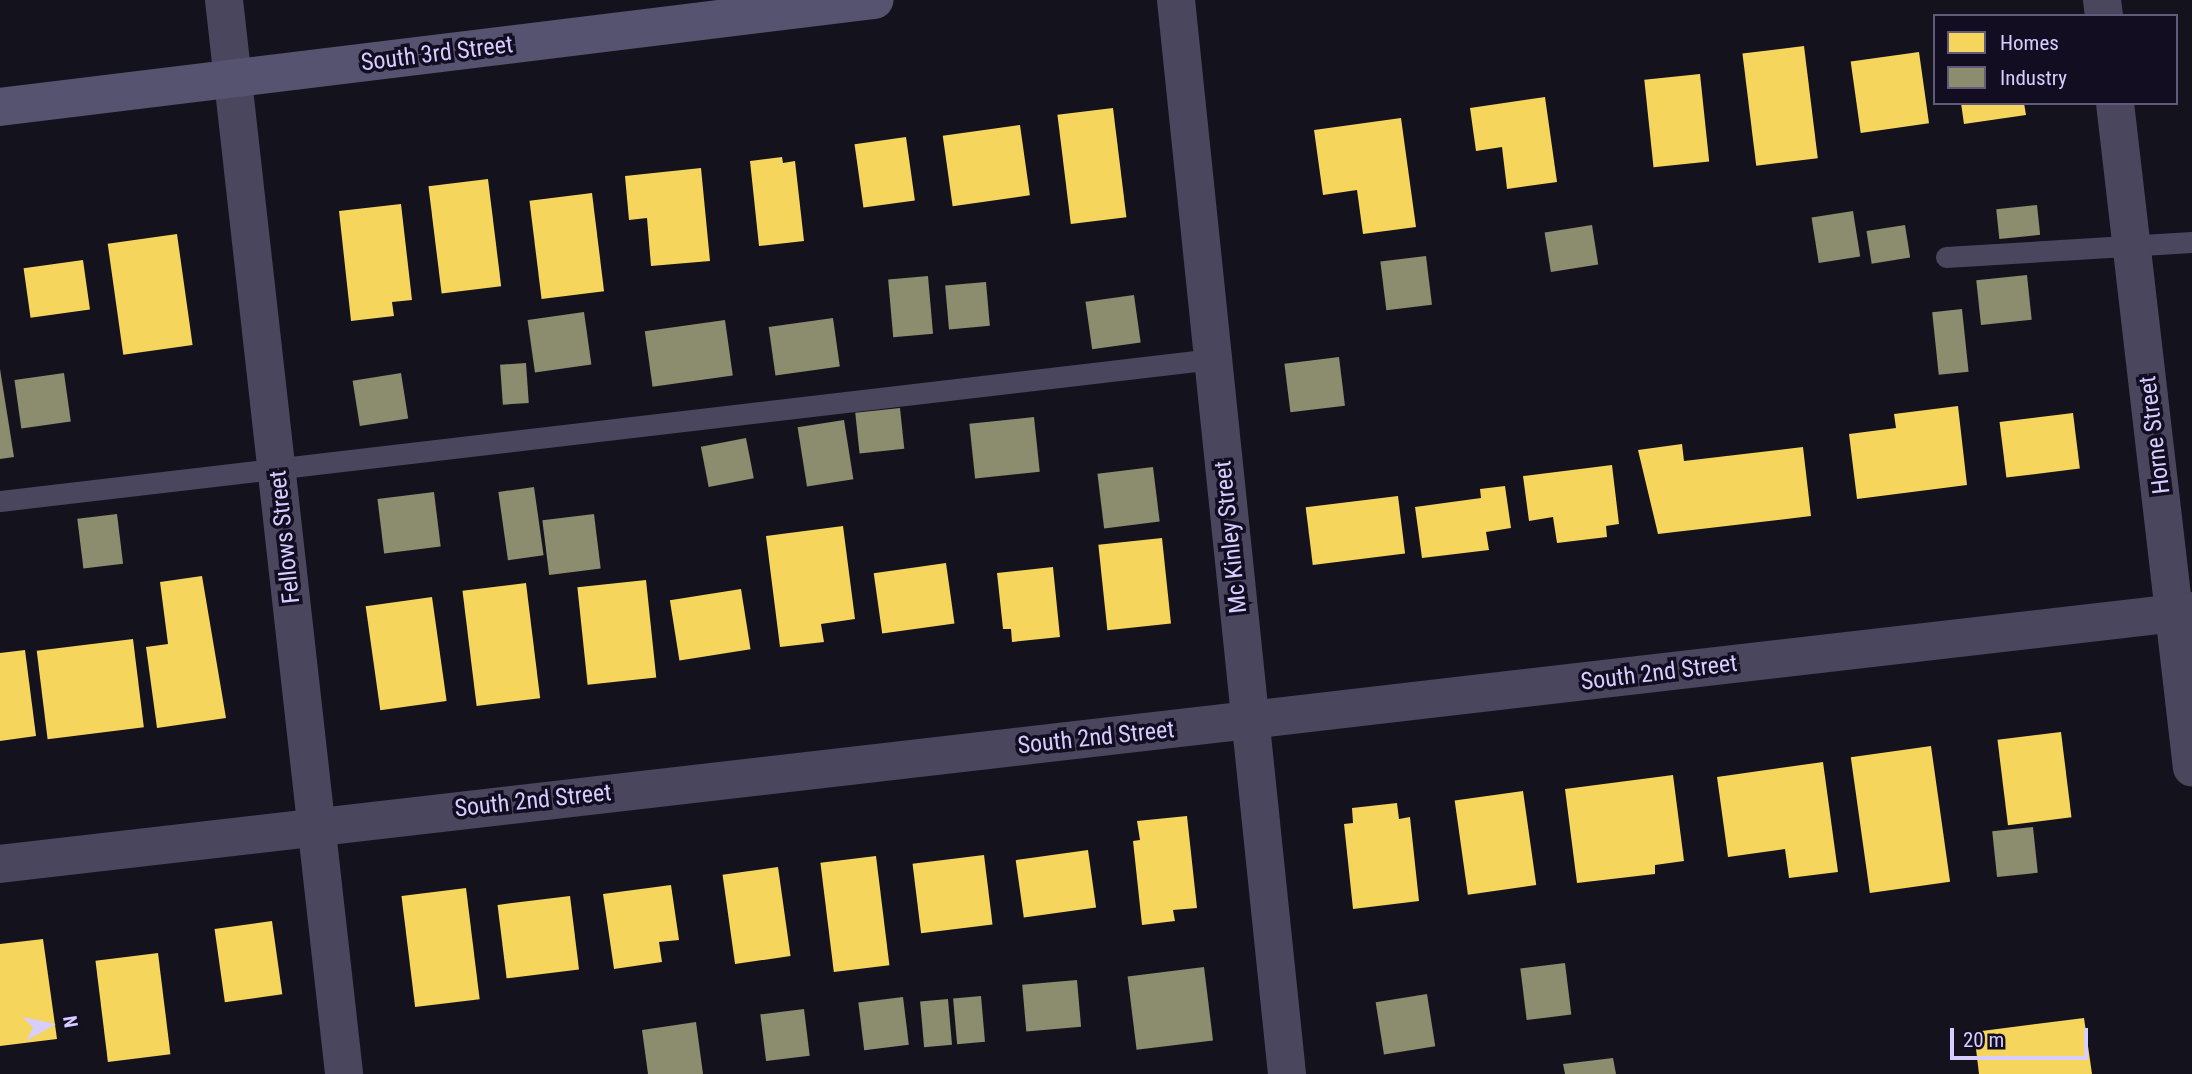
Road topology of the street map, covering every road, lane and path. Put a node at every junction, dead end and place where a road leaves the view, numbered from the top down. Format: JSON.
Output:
{"nodes":[{"id":1,"x":224,"y":0,"type":"edge"},
{"id":2,"x":874,"y":0,"type":"edge"},
{"id":3,"x":1176,"y":0,"type":"edge"},
{"id":4,"x":233,"y":79,"type":"junction"},
{"id":5,"x":2115,"y":105,"type":"edge"},
{"id":6,"x":0,"y":107,"type":"edge"},
{"id":7,"x":2192,"y":242,"type":"edge"},
{"id":8,"x":2133,"y":249,"type":"junction"},
{"id":9,"x":1946,"y":257,"type":"dead end"},
{"id":10,"x":1213,"y":359,"type":"junction"},
{"id":11,"x":277,"y":467,"type":"junction"},
{"id":12,"x":0,"y":501,"type":"edge"},
{"id":13,"x":2184,"y":612,"type":"edge"},
{"id":14,"x":1250,"y":720,"type":"junction"},
{"id":15,"x":2192,"y":768,"type":"edge"},
{"id":16,"x":318,"y":826,"type":"junction"},
{"id":17,"x":0,"y":863,"type":"edge"},
{"id":18,"x":344,"y":1074,"type":"edge"},
{"id":19,"x":1287,"y":1074,"type":"edge"}],
"edges":[{"from":1,"to":4,"type":"street","name":"Fellows Street"},
{"from":2,"to":4,"type":"street","name":"South 3rd Street"},
{"from":3,"to":10,"type":"street","name":"Mc Kinley Street"},
{"from":4,"to":6,"type":"street","name":"South 3rd Street"},
{"from":4,"to":11,"type":"street","name":"Fellows Street"},
{"from":5,"to":8,"type":"street","name":"Horne Street"},
{"from":7,"to":8,"type":"lane"},
{"from":8,"to":9,"type":"lane"},
{"from":8,"to":13,"type":"street","name":"Horne Street"},
{"from":10,"to":11,"type":"lane"},
{"from":10,"to":14,"type":"street","name":"Mc Kinley Street"},
{"from":11,"to":12,"type":"lane"},
{"from":11,"to":16,"type":"street","name":"Fellows Street"},
{"from":13,"to":14,"type":"street","name":"South 2nd Street"},
{"from":13,"to":15,"type":"street","name":"Horne Street"},
{"from":14,"to":16,"type":"street","name":"South 2nd Street"},
{"from":14,"to":19,"type":"street","name":"Mc Kinley Street"},
{"from":16,"to":17,"type":"street","name":"South 2nd Street"},
{"from":16,"to":18,"type":"street","name":"Fellows Street"}]}
